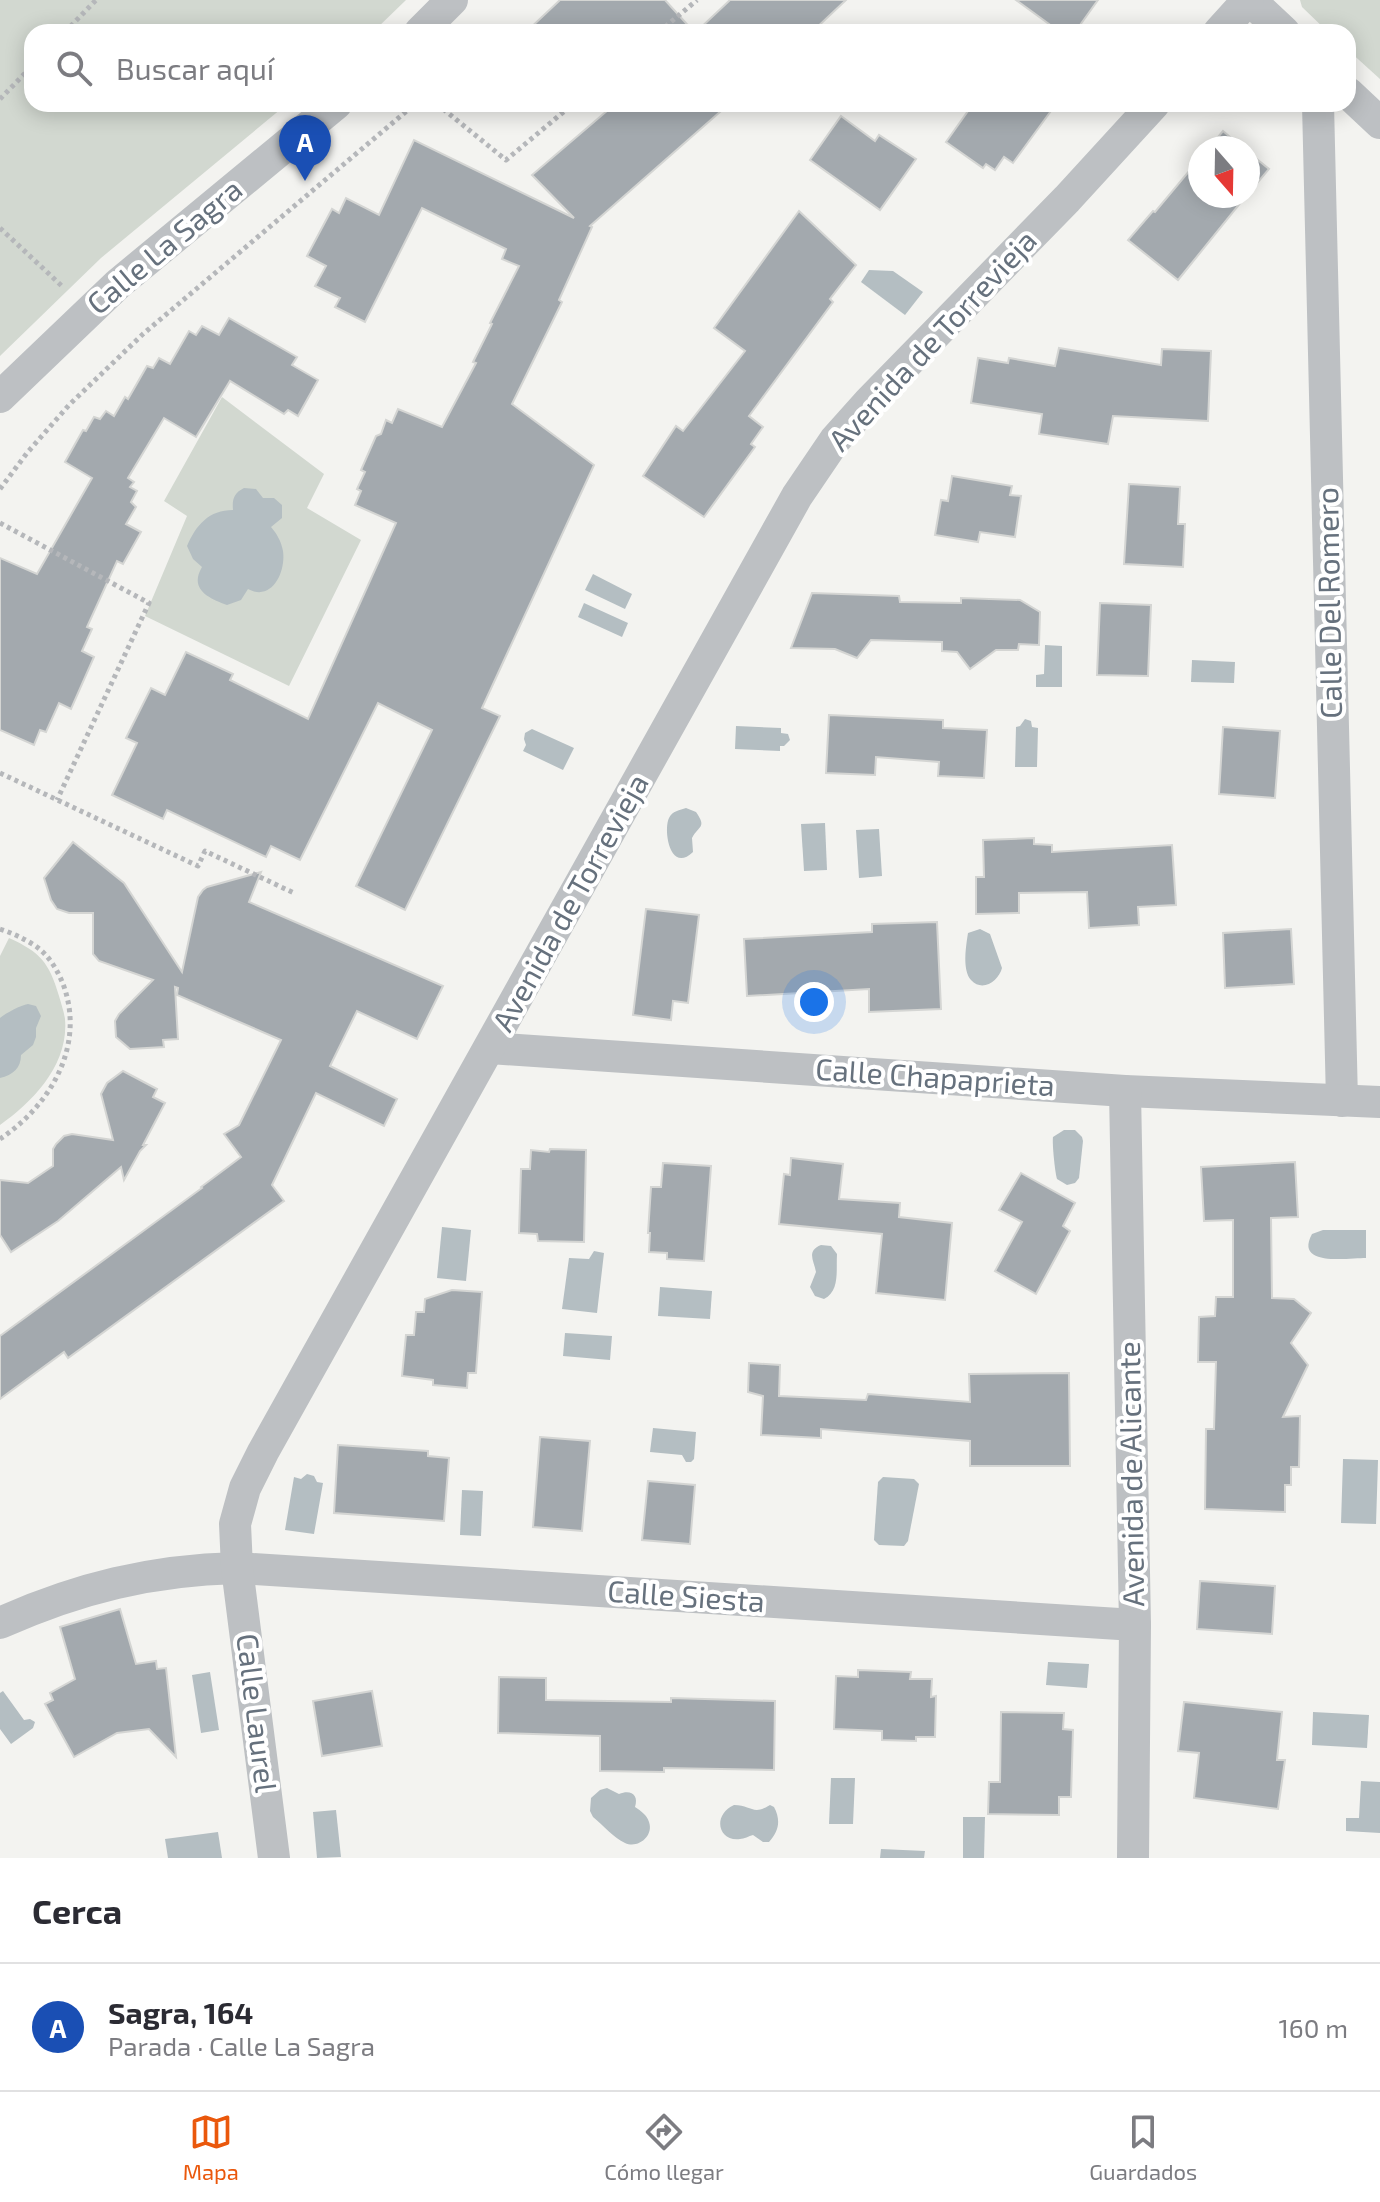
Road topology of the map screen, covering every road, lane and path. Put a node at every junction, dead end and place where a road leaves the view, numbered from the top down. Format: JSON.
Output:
{"nodes":[{"id":1,"x":96,"y":0,"type":"edge"},
{"id":2,"x":452,"y":0,"type":"edge"},
{"id":3,"x":697,"y":0,"type":"edge"},
{"id":4,"x":1249,"y":0,"type":"edge"},
{"id":5,"x":73,"y":24,"type":"edge"},
{"id":6,"x":428,"y":24,"type":"edge"},
{"id":7,"x":668,"y":24,"type":"edge"},
{"id":8,"x":1226,"y":24,"type":"edge"},
{"id":9,"x":1275,"y":24,"type":"edge"},
{"id":10,"x":24,"y":74,"type":"edge"},
{"id":11,"x":0,"y":99,"type":"edge"},
{"id":12,"x":1356,"y":100,"type":"edge"},
{"id":13,"x":326,"y":112,"type":"edge"},
{"id":14,"x":406,"y":112,"type":"edge"},
{"id":15,"x":447,"y":112,"type":"edge"},
{"id":16,"x":563,"y":112,"type":"edge"},
{"id":17,"x":1147,"y":112,"type":"edge"},
{"id":18,"x":1318,"y":112,"type":"edge"},
{"id":19,"x":1380,"y":123,"type":"edge"},
{"id":20,"x":0,"y":228,"type":"edge"},
{"id":21,"x":66,"y":290,"type":"dead end"},
{"id":22,"x":0,"y":397,"type":"edge"},
{"id":23,"x":0,"y":489,"type":"edge"},
{"id":24,"x":0,"y":523,"type":"edge"},
{"id":25,"x":0,"y":773,"type":"edge"},
{"id":26,"x":57,"y":800,"type":"junction"},
{"id":27,"x":296,"y":894,"type":"dead end"},
{"id":28,"x":0,"y":929,"type":"edge"},
{"id":29,"x":490,"y":1048,"type":"junction"},
{"id":30,"x":1125,"y":1091,"type":"junction"},
{"id":31,"x":1342,"y":1101,"type":"junction"},
{"id":32,"x":1380,"y":1102,"type":"edge"},
{"id":33,"x":0,"y":1139,"type":"edge"},
{"id":34,"x":237,"y":1568,"type":"junction"},
{"id":35,"x":0,"y":1623,"type":"edge"},
{"id":36,"x":1135,"y":1625,"type":"junction"},
{"id":37,"x":274,"y":1858,"type":"edge"},
{"id":38,"x":1133,"y":1858,"type":"edge"}],
"edges":[{"from":1,"to":5,"type":"path"},
{"from":2,"to":6,"type":"street"},
{"from":3,"to":7,"type":"path"},
{"from":4,"to":8,"type":"street"},
{"from":4,"to":9,"type":"street"},
{"from":10,"to":11,"type":"path"},
{"from":12,"to":19,"type":"street"},
{"from":13,"to":22,"type":"street","name":"Calle La Sagra"},
{"from":14,"to":23,"type":"path"},
{"from":15,"to":16,"type":"path"},
{"from":17,"to":29,"type":"street","name":"Avenida de Torrevieja"},
{"from":18,"to":31,"type":"street","name":"Calle Del Romero"},
{"from":20,"to":21,"type":"path"},
{"from":24,"to":26,"type":"path"},
{"from":25,"to":26,"type":"path"},
{"from":26,"to":27,"type":"path"},
{"from":28,"to":33,"type":"path"},
{"from":29,"to":30,"type":"street","name":"Calle Chapaprieta"},
{"from":29,"to":34,"type":"street","name":"Avenida de Torrevieja"},
{"from":30,"to":31,"type":"street","name":"Calle Chapaprieta"},
{"from":30,"to":36,"type":"street","name":"Avenida de Alicante"},
{"from":31,"to":32,"type":"street","name":"Calle Chapaprieta"},
{"from":34,"to":35,"type":"street"},
{"from":34,"to":36,"type":"street","name":"Calle Siesta"},
{"from":34,"to":37,"type":"street","name":"Calle Laurel"},
{"from":36,"to":38,"type":"street","name":"Avenida de Alicante"}]}
